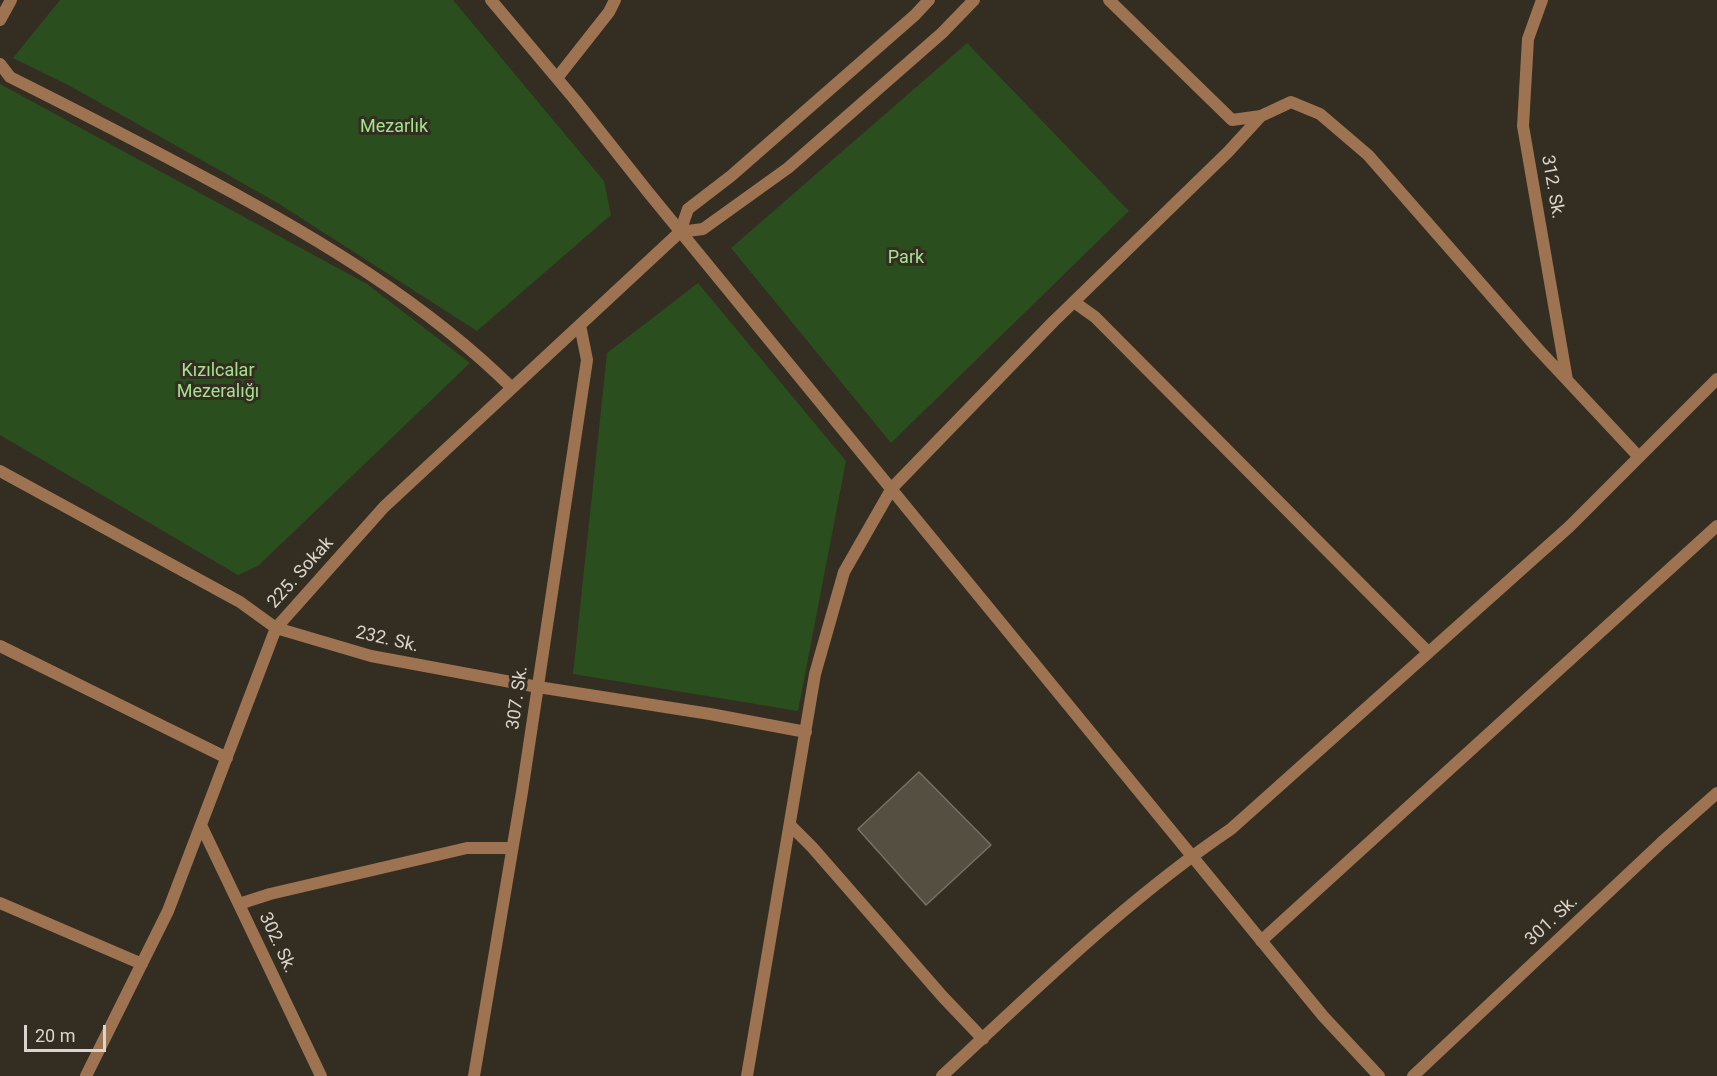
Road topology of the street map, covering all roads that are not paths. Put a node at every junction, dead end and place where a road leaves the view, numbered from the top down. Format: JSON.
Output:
{"nodes":[{"id":1,"x":11,"y":0,"type":"edge"},
{"id":2,"x":491,"y":0,"type":"edge"},
{"id":3,"x":615,"y":0,"type":"edge"},
{"id":4,"x":929,"y":0,"type":"edge"},
{"id":5,"x":974,"y":0,"type":"edge"},
{"id":6,"x":1109,"y":0,"type":"edge"},
{"id":7,"x":1542,"y":0,"type":"edge"},
{"id":8,"x":0,"y":20,"type":"edge"},
{"id":9,"x":0,"y":64,"type":"edge"},
{"id":10,"x":557,"y":78,"type":"junction"},
{"id":11,"x":1261,"y":116,"type":"junction"},
{"id":12,"x":680,"y":232,"type":"junction"},
{"id":13,"x":1074,"y":302,"type":"junction"},
{"id":14,"x":580,"y":325,"type":"junction"},
{"id":15,"x":1717,"y":379,"type":"edge"},
{"id":16,"x":1567,"y":381,"type":"junction"},
{"id":17,"x":512,"y":388,"type":"junction"},
{"id":18,"x":1639,"y":457,"type":"junction"},
{"id":19,"x":0,"y":471,"type":"edge"},
{"id":20,"x":892,"y":488,"type":"junction"},
{"id":21,"x":1717,"y":526,"type":"edge"},
{"id":22,"x":276,"y":628,"type":"junction"},
{"id":23,"x":0,"y":646,"type":"edge"},
{"id":24,"x":1428,"y":652,"type":"junction"},
{"id":25,"x":538,"y":687,"type":"junction"},
{"id":26,"x":806,"y":732,"type":"junction"},
{"id":27,"x":226,"y":758,"type":"junction"},
{"id":28,"x":1717,"y":793,"type":"edge"},
{"id":29,"x":201,"y":825,"type":"junction"},
{"id":30,"x":790,"y":825,"type":"junction"},
{"id":31,"x":512,"y":848,"type":"junction"},
{"id":32,"x":1191,"y":855,"type":"junction"},
{"id":33,"x":0,"y":903,"type":"edge"},
{"id":34,"x":239,"y":904,"type":"junction"},
{"id":35,"x":1261,"y":940,"type":"junction"},
{"id":36,"x":142,"y":964,"type":"junction"},
{"id":37,"x":982,"y":1039,"type":"junction"},
{"id":38,"x":86,"y":1076,"type":"edge"},
{"id":39,"x":321,"y":1076,"type":"edge"},
{"id":40,"x":474,"y":1076,"type":"edge"},
{"id":41,"x":747,"y":1076,"type":"edge"},
{"id":42,"x":942,"y":1076,"type":"edge"},
{"id":43,"x":1379,"y":1076,"type":"edge"},
{"id":44,"x":1413,"y":1076,"type":"edge"}],
"edges":[{"from":1,"to":8,"type":"street"},
{"from":2,"to":10,"type":"street"},
{"from":3,"to":10,"type":"street"},
{"from":4,"to":12,"type":"street"},
{"from":5,"to":12,"type":"street"},
{"from":6,"to":11,"type":"street"},
{"from":7,"to":16,"type":"street","name":"312. Sk."},
{"from":9,"to":17,"type":"street"},
{"from":10,"to":12,"type":"street"},
{"from":11,"to":13,"type":"street"},
{"from":11,"to":16,"type":"street"},
{"from":12,"to":14,"type":"street","name":"225. Sokak"},
{"from":12,"to":20,"type":"street"},
{"from":13,"to":20,"type":"street"},
{"from":13,"to":24,"type":"street"},
{"from":14,"to":17,"type":"street","name":"225. Sokak"},
{"from":14,"to":25,"type":"street","name":"307. Sk."},
{"from":15,"to":18,"type":"street"},
{"from":16,"to":18,"type":"street"},
{"from":17,"to":22,"type":"street","name":"225. Sokak"},
{"from":18,"to":24,"type":"street"},
{"from":19,"to":22,"type":"street","name":"232. Sk."},
{"from":20,"to":26,"type":"street"},
{"from":20,"to":32,"type":"street"},
{"from":21,"to":35,"type":"street"},
{"from":22,"to":25,"type":"street","name":"232. Sk."},
{"from":22,"to":27,"type":"street","name":"225. Sokak"},
{"from":23,"to":27,"type":"street"},
{"from":24,"to":32,"type":"street"},
{"from":25,"to":26,"type":"street","name":"232. Sk."},
{"from":25,"to":31,"type":"street","name":"307. Sk."},
{"from":26,"to":30,"type":"street"},
{"from":27,"to":29,"type":"street","name":"225. Sokak"},
{"from":28,"to":44,"type":"street","name":"301. Sk."},
{"from":29,"to":34,"type":"street","name":"302. Sk."},
{"from":29,"to":36,"type":"street","name":"225. Sokak"},
{"from":30,"to":37,"type":"street"},
{"from":30,"to":41,"type":"street"},
{"from":31,"to":34,"type":"street"},
{"from":31,"to":40,"type":"street","name":"307. Sk."},
{"from":32,"to":35,"type":"street"},
{"from":32,"to":37,"type":"street"},
{"from":33,"to":36,"type":"street"},
{"from":34,"to":39,"type":"street","name":"302. Sk."},
{"from":35,"to":43,"type":"street"},
{"from":36,"to":38,"type":"street","name":"225. Sokak"},
{"from":37,"to":42,"type":"street"}]}
